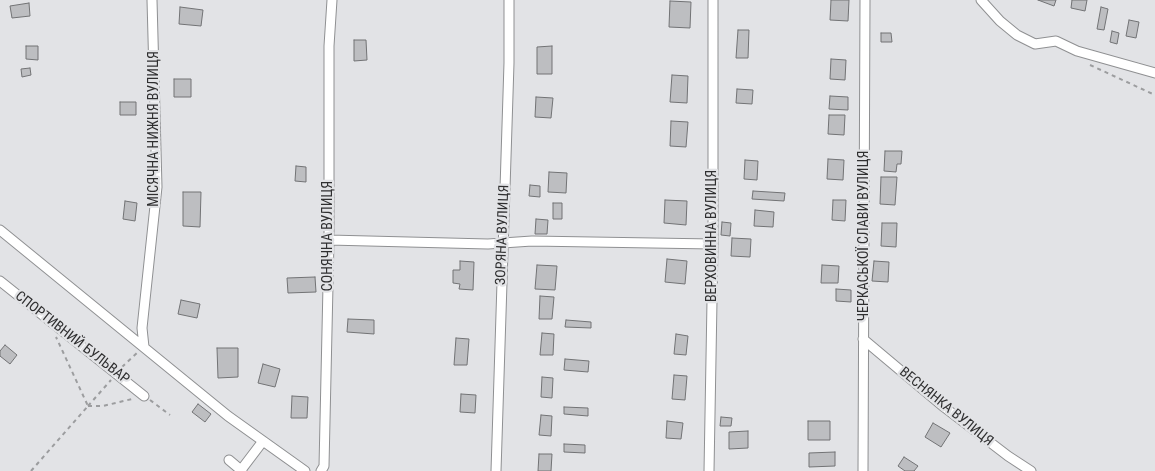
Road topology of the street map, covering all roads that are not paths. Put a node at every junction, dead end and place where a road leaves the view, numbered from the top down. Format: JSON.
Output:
{"nodes":[{"id":1,"x":152,"y":0,"type":"edge"},
{"id":2,"x":332,"y":0,"type":"edge"},
{"id":3,"x":509,"y":0,"type":"edge"},
{"id":4,"x":713,"y":0,"type":"edge"},
{"id":5,"x":865,"y":0,"type":"edge"},
{"id":6,"x":981,"y":0,"type":"edge"},
{"id":7,"x":1155,"y":73,"type":"edge"},
{"id":8,"x":0,"y":230,"type":"edge"},
{"id":9,"x":329,"y":240,"type":"junction"},
{"id":10,"x":502,"y":243,"type":"junction"},
{"id":11,"x":713,"y":244,"type":"junction"},
{"id":12,"x":0,"y":281,"type":"edge"},
{"id":13,"x":863,"y":339,"type":"junction"},
{"id":14,"x":144,"y":347,"type":"junction"},
{"id":15,"x":144,"y":396,"type":"road end"},
{"id":16,"x":263,"y":441,"type":"junction"},
{"id":17,"x":229,"y":460,"type":"dead end"},
{"id":18,"x":242,"y":470,"type":"edge"},
{"id":19,"x":305,"y":471,"type":"edge"},
{"id":20,"x":321,"y":471,"type":"edge"},
{"id":21,"x":496,"y":471,"type":"edge"},
{"id":22,"x":708,"y":471,"type":"edge"},
{"id":23,"x":863,"y":471,"type":"edge"},
{"id":24,"x":1031,"y":471,"type":"edge"}],
"edges":[{"from":1,"to":14,"type":"street","name":"МІСЯЧНА НИЖНЯ ВУЛИЦЯ"},
{"from":2,"to":9,"type":"street","name":"СОНЯЧНА ВУЛИЦЯ"},
{"from":3,"to":10,"type":"street","name":"ЗОРЯНА ВУЛИЦЯ"},
{"from":4,"to":11,"type":"street","name":"ВЕРХОВИННА ВУЛИЦЯ"},
{"from":5,"to":13,"type":"street","name":"ЧЕРКАСЬКОЇ СЛАВИ ВУЛИЦЯ"},
{"from":6,"to":7,"type":"street"},
{"from":8,"to":14,"type":"street"},
{"from":9,"to":10,"type":"street"},
{"from":9,"to":20,"type":"street","name":"СОНЯЧНА ВУЛИЦЯ"},
{"from":10,"to":11,"type":"street"},
{"from":10,"to":21,"type":"street","name":"ЗОРЯНА ВУЛИЦЯ"},
{"from":11,"to":22,"type":"street","name":"ВЕРХОВИННА ВУЛИЦЯ"},
{"from":12,"to":15,"type":"street","name":"СПОРТИВНИЙ БУЛЬВАР"},
{"from":13,"to":23,"type":"street","name":"ЧЕРКАСЬКОЇ СЛАВИ ВУЛИЦЯ"},
{"from":13,"to":24,"type":"street","name":"ВЕСНЯНКА ВУЛИЦЯ"},
{"from":14,"to":16,"type":"street"},
{"from":16,"to":18,"type":"street"},
{"from":16,"to":19,"type":"street"},
{"from":17,"to":18,"type":"street"}]}
